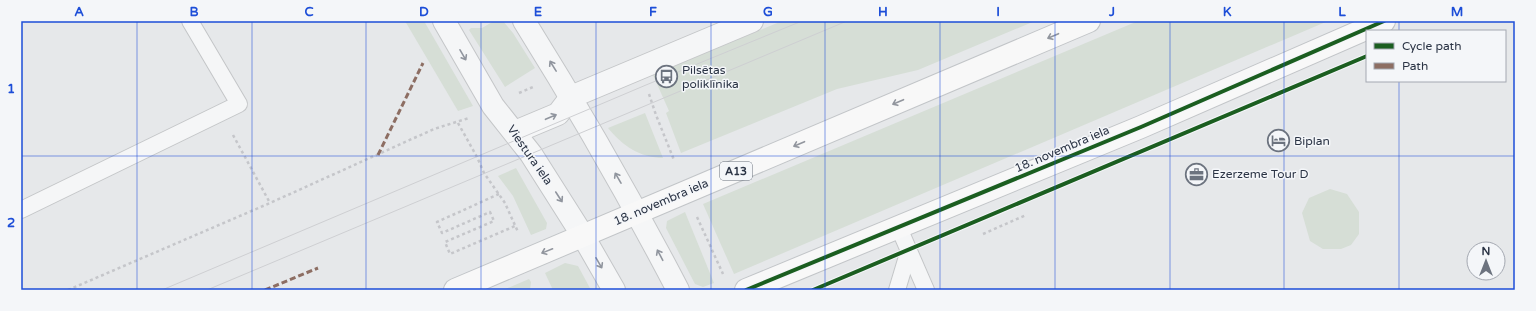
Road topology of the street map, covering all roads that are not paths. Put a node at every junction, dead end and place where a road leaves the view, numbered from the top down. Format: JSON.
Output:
{"nodes":[{"id":1,"x":190,"y":21,"type":"edge"},
{"id":2,"x":444,"y":21,"type":"edge"},
{"id":3,"x":524,"y":21,"type":"edge"},
{"id":4,"x":752,"y":21,"type":"edge"},
{"id":5,"x":1089,"y":21,"type":"edge"},
{"id":6,"x":1384,"y":21,"type":"edge"},
{"id":7,"x":571,"y":97,"type":"junction"},
{"id":8,"x":515,"y":132,"type":"junction"},
{"id":9,"x":21,"y":210,"type":"edge"},
{"id":10,"x":638,"y":212,"type":"junction"},
{"id":11,"x":899,"y":228,"type":"junction"},
{"id":12,"x":583,"y":236,"type":"junction"},
{"id":13,"x":909,"y":250,"type":"junction"},
{"id":14,"x":455,"y":290,"type":"edge"},
{"id":15,"x":614,"y":290,"type":"edge"},
{"id":16,"x":678,"y":290,"type":"edge"},
{"id":17,"x":746,"y":290,"type":"edge"},
{"id":18,"x":897,"y":290,"type":"edge"},
{"id":19,"x":926,"y":290,"type":"edge"}],
"edges":[{"from":1,"to":9,"type":"lane"},
{"from":2,"to":8,"type":"street","name":"Viestura iela","one_way":true},
{"from":7,"to":3,"type":"street","one_way":true},
{"from":4,"to":7,"type":"street"},
{"from":5,"to":10,"type":"main road","name":"18. novembra iela","number":"A13","one_way":true},
{"from":6,"to":11,"type":"main road","name":"18. novembra iela"},
{"from":8,"to":7,"type":"street","one_way":true},
{"from":10,"to":7,"type":"street","one_way":true},
{"from":8,"to":12,"type":"street","name":"Viestura iela","one_way":true},
{"from":10,"to":12,"type":"main road","name":"18. novembra iela","number":"A13"},
{"from":16,"to":10,"type":"street","one_way":true},
{"from":11,"to":13,"type":"lane"},
{"from":11,"to":17,"type":"main road","name":"18. novembra iela"},
{"from":12,"to":14,"type":"main road","name":"18. novembra iela","number":"A13","one_way":true},
{"from":12,"to":15,"type":"street","name":"Viestura iela","one_way":true},
{"from":13,"to":18,"type":"lane"},
{"from":13,"to":19,"type":"lane"}]}
